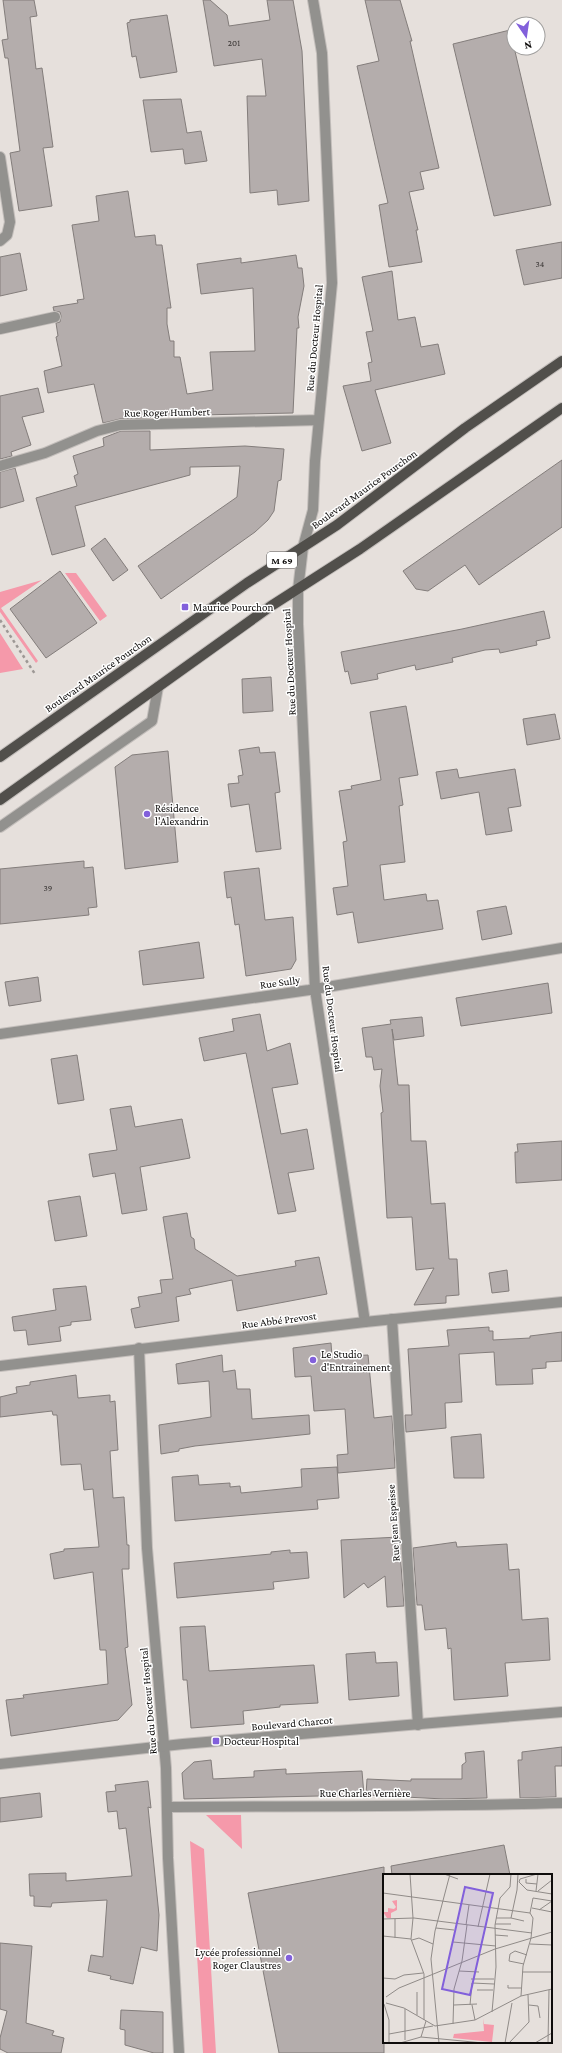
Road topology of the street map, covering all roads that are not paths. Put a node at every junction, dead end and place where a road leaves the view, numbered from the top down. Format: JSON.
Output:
{"nodes":[{"id":1,"x":313,"y":0,"type":"edge"},
{"id":2,"x":0,"y":157,"type":"edge"},
{"id":3,"x":0,"y":241,"type":"edge"},
{"id":4,"x":55,"y":317,"type":"dead end"},
{"id":5,"x":0,"y":329,"type":"edge"},
{"id":6,"x":562,"y":361,"type":"edge"},
{"id":7,"x":562,"y":408,"type":"edge"},
{"id":8,"x":319,"y":420,"type":"junction"},
{"id":9,"x":0,"y":466,"type":"edge"},
{"id":10,"x":303,"y":547,"type":"junction"},
{"id":11,"x":298,"y":590,"type":"junction"},
{"id":12,"x":158,"y":687,"type":"junction"},
{"id":13,"x":0,"y":757,"type":"edge"},
{"id":14,"x":0,"y":800,"type":"edge"},
{"id":15,"x":0,"y":827,"type":"edge"},
{"id":16,"x":562,"y":948,"type":"edge"},
{"id":17,"x":315,"y":989,"type":"junction"},
{"id":18,"x":0,"y":1034,"type":"edge"},
{"id":19,"x":562,"y":1302,"type":"edge"},
{"id":20,"x":392,"y":1319,"type":"junction"},
{"id":21,"x":365,"y":1322,"type":"junction"},
{"id":22,"x":139,"y":1348,"type":"junction"},
{"id":23,"x":0,"y":1366,"type":"edge"},
{"id":24,"x":562,"y":1712,"type":"edge"},
{"id":25,"x":418,"y":1725,"type":"junction"},
{"id":26,"x":164,"y":1746,"type":"junction"},
{"id":27,"x":0,"y":1764,"type":"edge"},
{"id":28,"x":562,"y":1803,"type":"edge"},
{"id":29,"x":168,"y":1807,"type":"junction"},
{"id":30,"x":178,"y":2053,"type":"edge"}],
"edges":[{"from":1,"to":8,"type":"street","name":"Rue du Docteur Hospital"},
{"from":2,"to":3,"type":"street"},
{"from":4,"to":5,"type":"street"},
{"from":6,"to":10,"type":"main road","name":"Boulevard Maurice Pourchon","number":"M 69"},
{"from":7,"to":11,"type":"main road"},
{"from":8,"to":9,"type":"street","name":"Rue Roger Humbert"},
{"from":8,"to":10,"type":"street","name":"Rue du Docteur Hospital"},
{"from":10,"to":11,"type":"street","name":"Rue du Docteur Hospital"},
{"from":10,"to":13,"type":"main road","name":"Boulevard Maurice Pourchon","number":"M 69"},
{"from":11,"to":12,"type":"main road"},
{"from":11,"to":17,"type":"street","name":"Rue du Docteur Hospital"},
{"from":12,"to":14,"type":"main road"},
{"from":12,"to":15,"type":"street"},
{"from":16,"to":17,"type":"street","name":"Rue Sully"},
{"from":17,"to":18,"type":"street","name":"Rue Sully"},
{"from":17,"to":21,"type":"street","name":"Rue du Docteur Hospital"},
{"from":19,"to":20,"type":"street","name":"Rue Abbé Prevost"},
{"from":20,"to":21,"type":"street","name":"Rue Abbé Prevost"},
{"from":20,"to":25,"type":"street","name":"Rue Jean Espeisse"},
{"from":21,"to":22,"type":"street","name":"Rue Abbé Prevost"},
{"from":22,"to":23,"type":"street","name":"Rue Abbé Prevost"},
{"from":22,"to":26,"type":"street","name":"Rue du Docteur Hospital"},
{"from":24,"to":25,"type":"street","name":"Boulevard Charcot"},
{"from":25,"to":26,"type":"street","name":"Boulevard Charcot"},
{"from":26,"to":27,"type":"street","name":"Boulevard Charcot"},
{"from":26,"to":29,"type":"street","name":"Rue du Docteur Hospital"},
{"from":28,"to":29,"type":"street","name":"Rue Charles Vernière"},
{"from":29,"to":30,"type":"street","name":"Rue du Docteur Hospital"}]}
